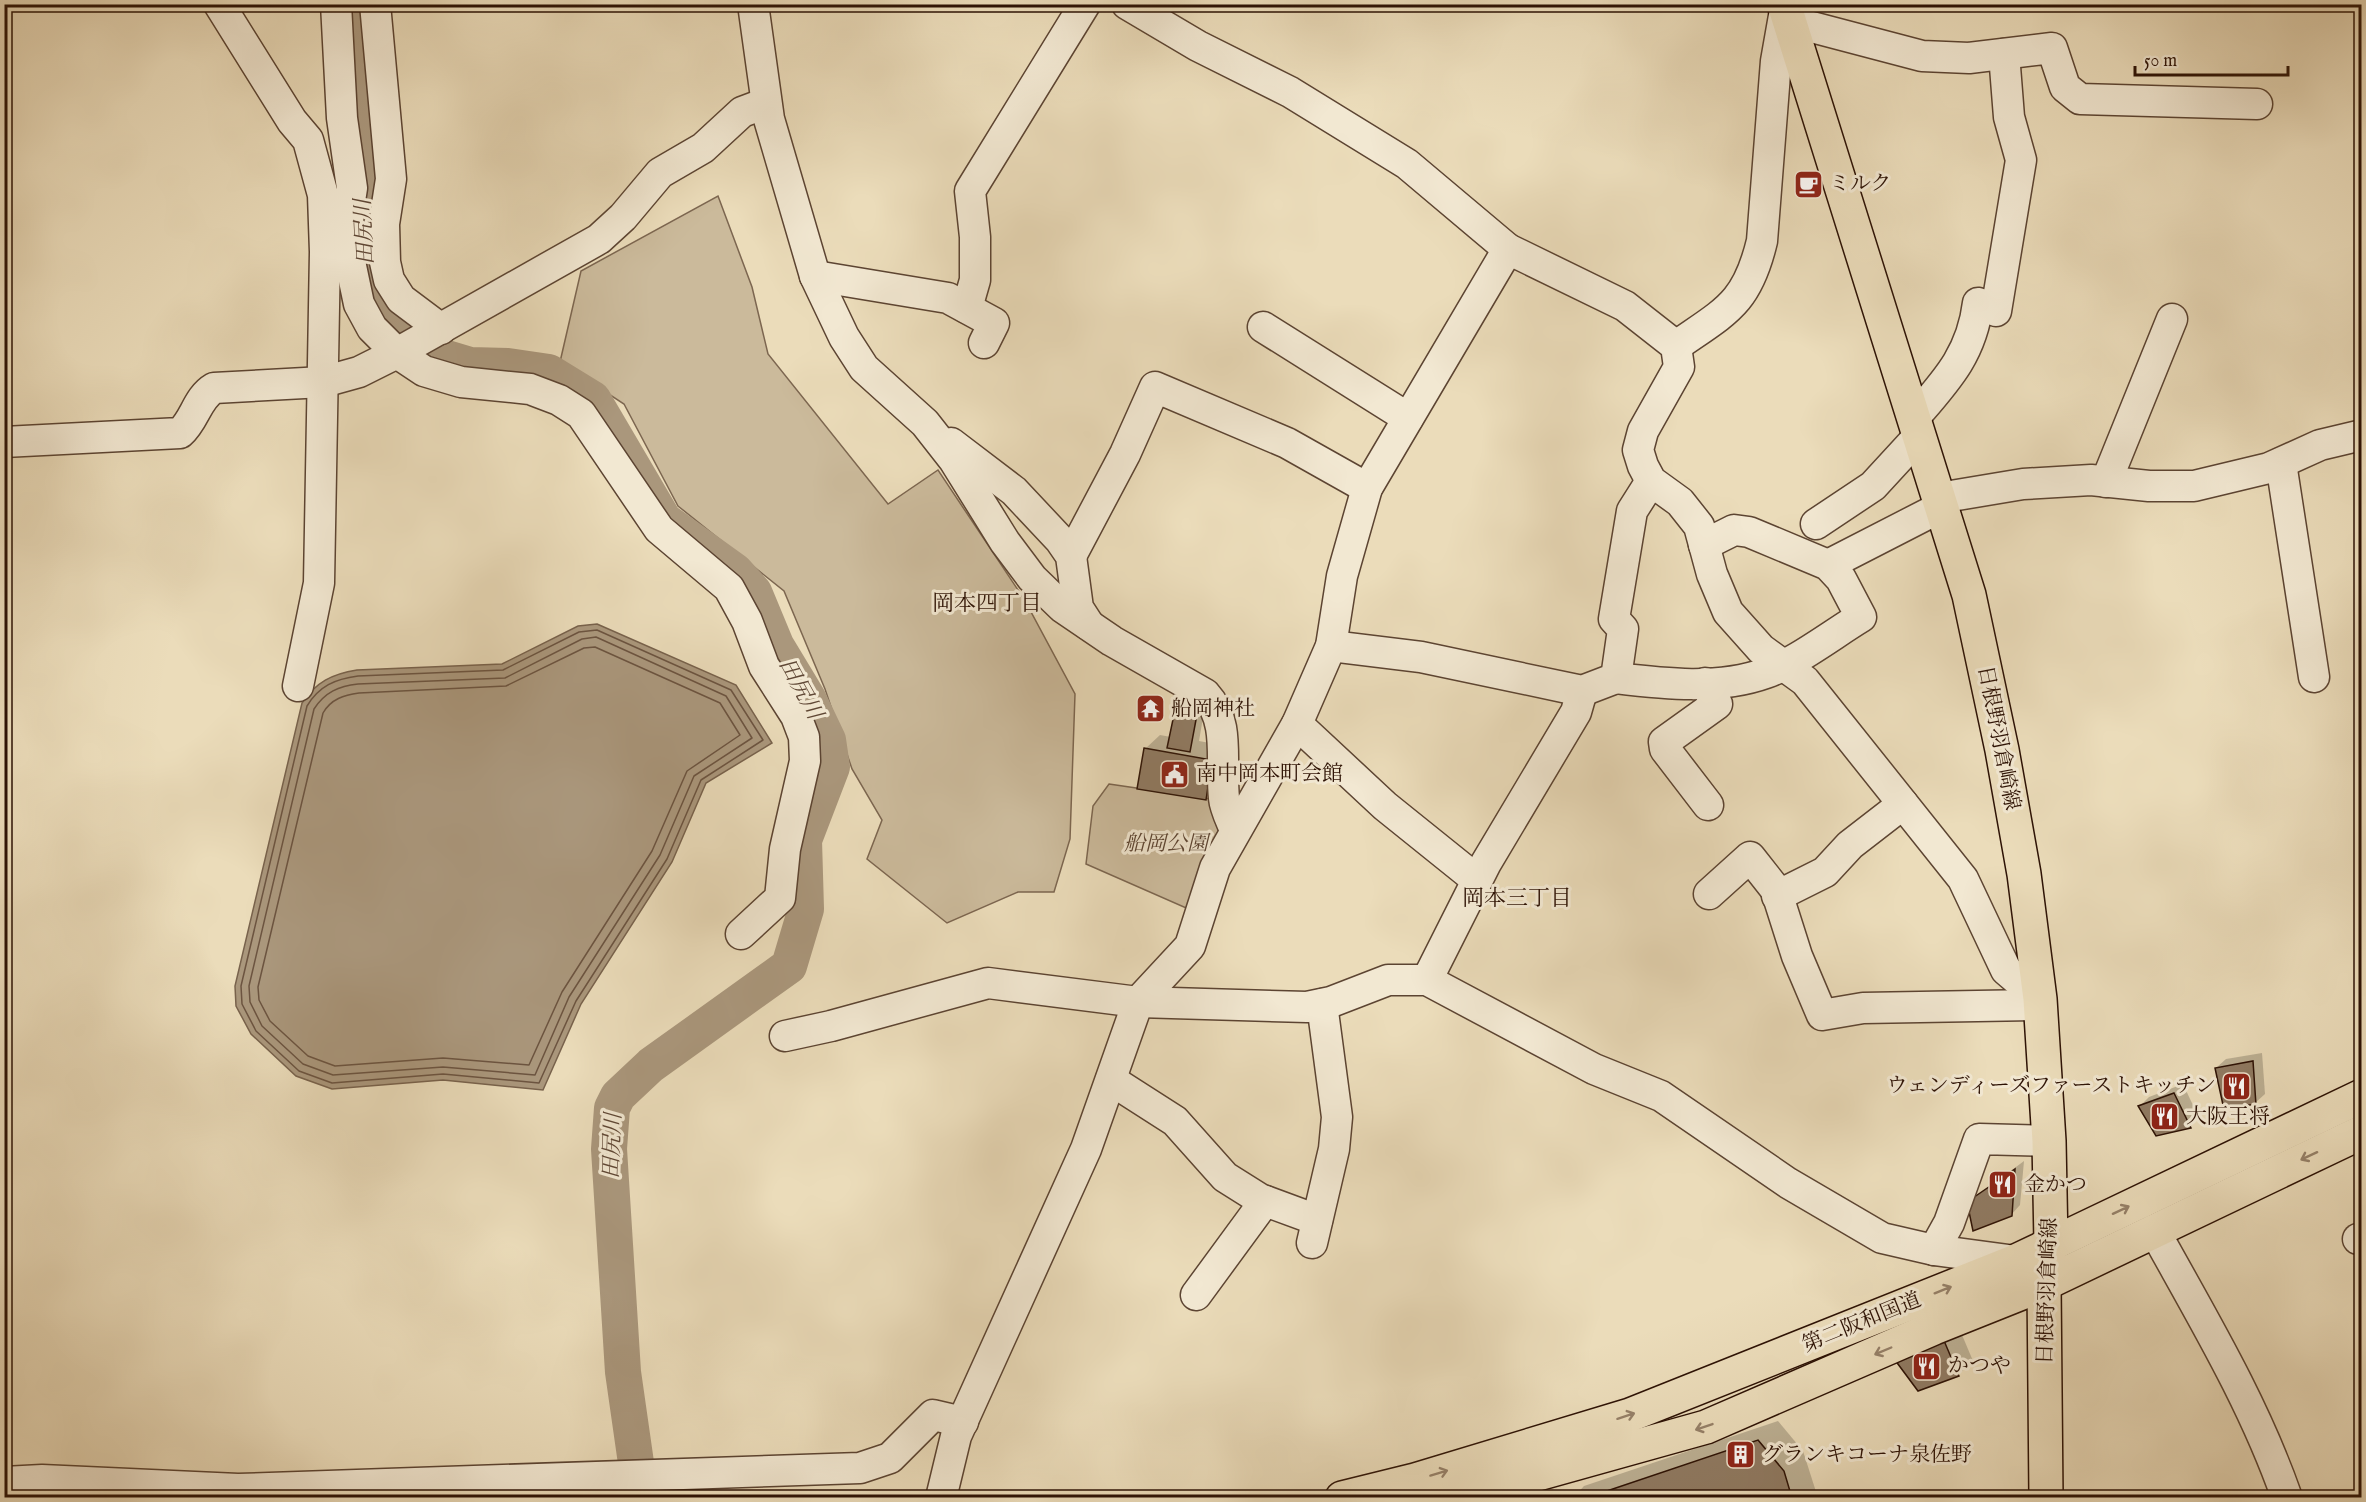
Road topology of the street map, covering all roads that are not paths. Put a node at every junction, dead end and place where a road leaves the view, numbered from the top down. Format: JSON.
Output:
{"nodes":[{"id":1,"x":219,"y":4,"type":"edge"},
{"id":2,"x":336,"y":4,"type":"edge"},
{"id":3,"x":375,"y":4,"type":"edge"},
{"id":4,"x":753,"y":4,"type":"edge"},
{"id":5,"x":1085,"y":4,"type":"edge"},
{"id":6,"x":1126,"y":4,"type":"edge"},
{"id":7,"x":1786,"y":12,"type":"edge"},
{"id":8,"x":2004,"y":54,"type":"junction"},
{"id":9,"x":766,"y":103,"type":"junction"},
{"id":10,"x":2257,"y":104,"type":"dead end"},
{"id":11,"x":1508,"y":249,"type":"junction"},
{"id":12,"x":815,"y":276,"type":"junction"},
{"id":13,"x":967,"y":308,"type":"junction"},
{"id":14,"x":2172,"y":319,"type":"dead end"},
{"id":15,"x":1263,"y":327,"type":"dead end"},
{"id":16,"x":441,"y":329,"type":"junction"},
{"id":17,"x":984,"y":343,"type":"dead end"},
{"id":18,"x":1676,"y":346,"type":"junction"},
{"id":19,"x":397,"y":354,"type":"junction"},
{"id":20,"x":322,"y":382,"type":"junction"},
{"id":21,"x":1408,"y":418,"type":"junction"},
{"id":22,"x":925,"y":423,"type":"junction"},
{"id":23,"x":1916,"y":427,"type":"junction"},
{"id":24,"x":2361,"y":435,"type":"edge"},
{"id":25,"x":4,"y":442,"type":"edge"},
{"id":26,"x":2281,"y":463,"type":"junction"},
{"id":27,"x":1652,"y":481,"type":"junction"},
{"id":28,"x":2106,"y":482,"type":"junction"},
{"id":29,"x":1367,"y":488,"type":"junction"},
{"id":30,"x":1940,"y":503,"type":"junction"},
{"id":31,"x":1816,"y":524,"type":"dead end"},
{"id":32,"x":1704,"y":545,"type":"junction"},
{"id":33,"x":1071,"y":556,"type":"junction"},
{"id":34,"x":1828,"y":565,"type":"junction"},
{"id":35,"x":1089,"y":626,"type":"junction"},
{"id":36,"x":1331,"y":646,"type":"junction"},
{"id":37,"x":1782,"y":665,"type":"junction"},
{"id":38,"x":2314,"y":677,"type":"dead end"},
{"id":39,"x":1616,"y":678,"type":"junction"},
{"id":40,"x":1705,"y":683,"type":"junction"},
{"id":41,"x":298,"y":686,"type":"dead end"},
{"id":42,"x":1582,"y":690,"type":"junction"},
{"id":43,"x":1297,"y":724,"type":"junction"},
{"id":44,"x":1903,"y":804,"type":"junction"},
{"id":45,"x":1708,"y":805,"type":"dead end"},
{"id":46,"x":1235,"y":830,"type":"junction"},
{"id":47,"x":1477,"y":880,"type":"junction"},
{"id":48,"x":1708,"y":894,"type":"dead end"},
{"id":49,"x":1777,"y":896,"type":"junction"},
{"id":50,"x":741,"y":934,"type":"dead end"},
{"id":51,"x":1427,"y":980,"type":"junction"},
{"id":52,"x":1138,"y":1002,"type":"junction"},
{"id":53,"x":2040,"y":1002,"type":"junction"},
{"id":54,"x":1322,"y":1004,"type":"junction"},
{"id":55,"x":784,"y":1036,"type":"dead end"},
{"id":56,"x":1111,"y":1080,"type":"junction"},
{"id":57,"x":2361,"y":1096,"type":"edge"},
{"id":58,"x":2361,"y":1132,"type":"edge"},
{"id":59,"x":2049,"y":1141,"type":"junction"},
{"id":60,"x":1265,"y":1201,"type":"junction"},
{"id":61,"x":2154,"y":1230,"type":"junction"},
{"id":62,"x":2051,"y":1244,"type":"junction"},
{"id":63,"x":1934,"y":1250,"type":"junction"},
{"id":64,"x":2016,"y":1261,"type":"junction"},
{"id":65,"x":2044,"y":1284,"type":"junction"},
{"id":66,"x":1196,"y":1294,"type":"dead end"},
{"id":67,"x":963,"y":1422,"type":"junction"},
{"id":68,"x":4,"y":1482,"type":"edge"},
{"id":69,"x":941,"y":1497,"type":"edge"},
{"id":70,"x":1342,"y":1497,"type":"edge"},
{"id":71,"x":1452,"y":1497,"type":"edge"},
{"id":72,"x":2046,"y":1497,"type":"edge"},
{"id":73,"x":2287,"y":1497,"type":"edge"}],
"edges":[{"from":1,"to":20,"type":"street"},
{"from":2,"to":19,"type":"street"},
{"from":3,"to":16,"type":"street"},
{"from":4,"to":9,"type":"street"},
{"from":5,"to":13,"type":"street"},
{"from":6,"to":11,"type":"street"},
{"from":7,"to":8,"type":"street"},
{"from":7,"to":18,"type":"street"},
{"from":7,"to":23,"type":"main road","name":"日根野羽倉崎線"},
{"from":8,"to":10,"type":"street"},
{"from":8,"to":23,"type":"street"},
{"from":9,"to":12,"type":"street"},
{"from":9,"to":16,"type":"street"},
{"from":11,"to":18,"type":"street"},
{"from":11,"to":21,"type":"street"},
{"from":12,"to":13,"type":"street"},
{"from":12,"to":22,"type":"street"},
{"from":13,"to":17,"type":"street"},
{"from":14,"to":28,"type":"street"},
{"from":15,"to":21,"type":"street"},
{"from":16,"to":19,"type":"street"},
{"from":18,"to":27,"type":"street"},
{"from":19,"to":20,"type":"street"},
{"from":19,"to":50,"type":"street"},
{"from":20,"to":25,"type":"street"},
{"from":20,"to":41,"type":"street"},
{"from":21,"to":29,"type":"street"},
{"from":22,"to":33,"type":"street"},
{"from":22,"to":35,"type":"street"},
{"from":23,"to":30,"type":"main road","name":"日根野羽倉崎線"},
{"from":23,"to":31,"type":"street"},
{"from":24,"to":26,"type":"street"},
{"from":26,"to":28,"type":"street"},
{"from":26,"to":38,"type":"street"},
{"from":27,"to":32,"type":"street"},
{"from":27,"to":39,"type":"street"},
{"from":28,"to":30,"type":"street"},
{"from":29,"to":33,"type":"street"},
{"from":29,"to":36,"type":"street"},
{"from":30,"to":34,"type":"street"},
{"from":30,"to":53,"type":"main road","name":"日根野羽倉崎線"},
{"from":32,"to":34,"type":"street"},
{"from":32,"to":37,"type":"street"},
{"from":33,"to":35,"type":"street"},
{"from":34,"to":37,"type":"street"},
{"from":35,"to":46,"type":"street"},
{"from":36,"to":42,"type":"street"},
{"from":36,"to":43,"type":"street"},
{"from":37,"to":40,"type":"street"},
{"from":37,"to":44,"type":"street"},
{"from":39,"to":40,"type":"street"},
{"from":39,"to":42,"type":"street"},
{"from":40,"to":45,"type":"street"},
{"from":42,"to":47,"type":"street"},
{"from":43,"to":46,"type":"street"},
{"from":43,"to":47,"type":"street"},
{"from":44,"to":49,"type":"street"},
{"from":44,"to":53,"type":"street"},
{"from":46,"to":52,"type":"street"},
{"from":47,"to":51,"type":"street"},
{"from":48,"to":49,"type":"street"},
{"from":49,"to":53,"type":"street"},
{"from":51,"to":54,"type":"street"},
{"from":51,"to":63,"type":"street"},
{"from":52,"to":54,"type":"street"},
{"from":52,"to":55,"type":"street"},
{"from":52,"to":56,"type":"street"},
{"from":53,"to":59,"type":"main road","name":"日根野羽倉崎線"},
{"from":54,"to":60,"type":"street"},
{"from":56,"to":60,"type":"street"},
{"from":56,"to":67,"type":"street"},
{"from":62,"to":57,"type":"main road","name":"第二阪和国道","one_way":true},
{"from":58,"to":61,"type":"main road","name":"第二阪和国道","one_way":true},
{"from":59,"to":62,"type":"main road","name":"日根野羽倉崎線"},
{"from":59,"to":63,"type":"street"},
{"from":60,"to":66,"type":"street"},
{"from":61,"to":65,"type":"main road","name":"第二阪和国道"},
{"from":61,"to":73,"type":"street"},
{"from":62,"to":64,"type":"main road","name":"第二阪和国道"},
{"from":62,"to":65,"type":"main road","name":"日根野羽倉崎線"},
{"from":63,"to":64,"type":"street"},
{"from":70,"to":64,"type":"main road","name":"第二阪和国道","one_way":true},
{"from":65,"to":71,"type":"main road","name":"第二阪和国道","one_way":true},
{"from":65,"to":72,"type":"main road","name":"日根野羽倉崎線"},
{"from":67,"to":68,"type":"street"},
{"from":67,"to":69,"type":"street"}]}
